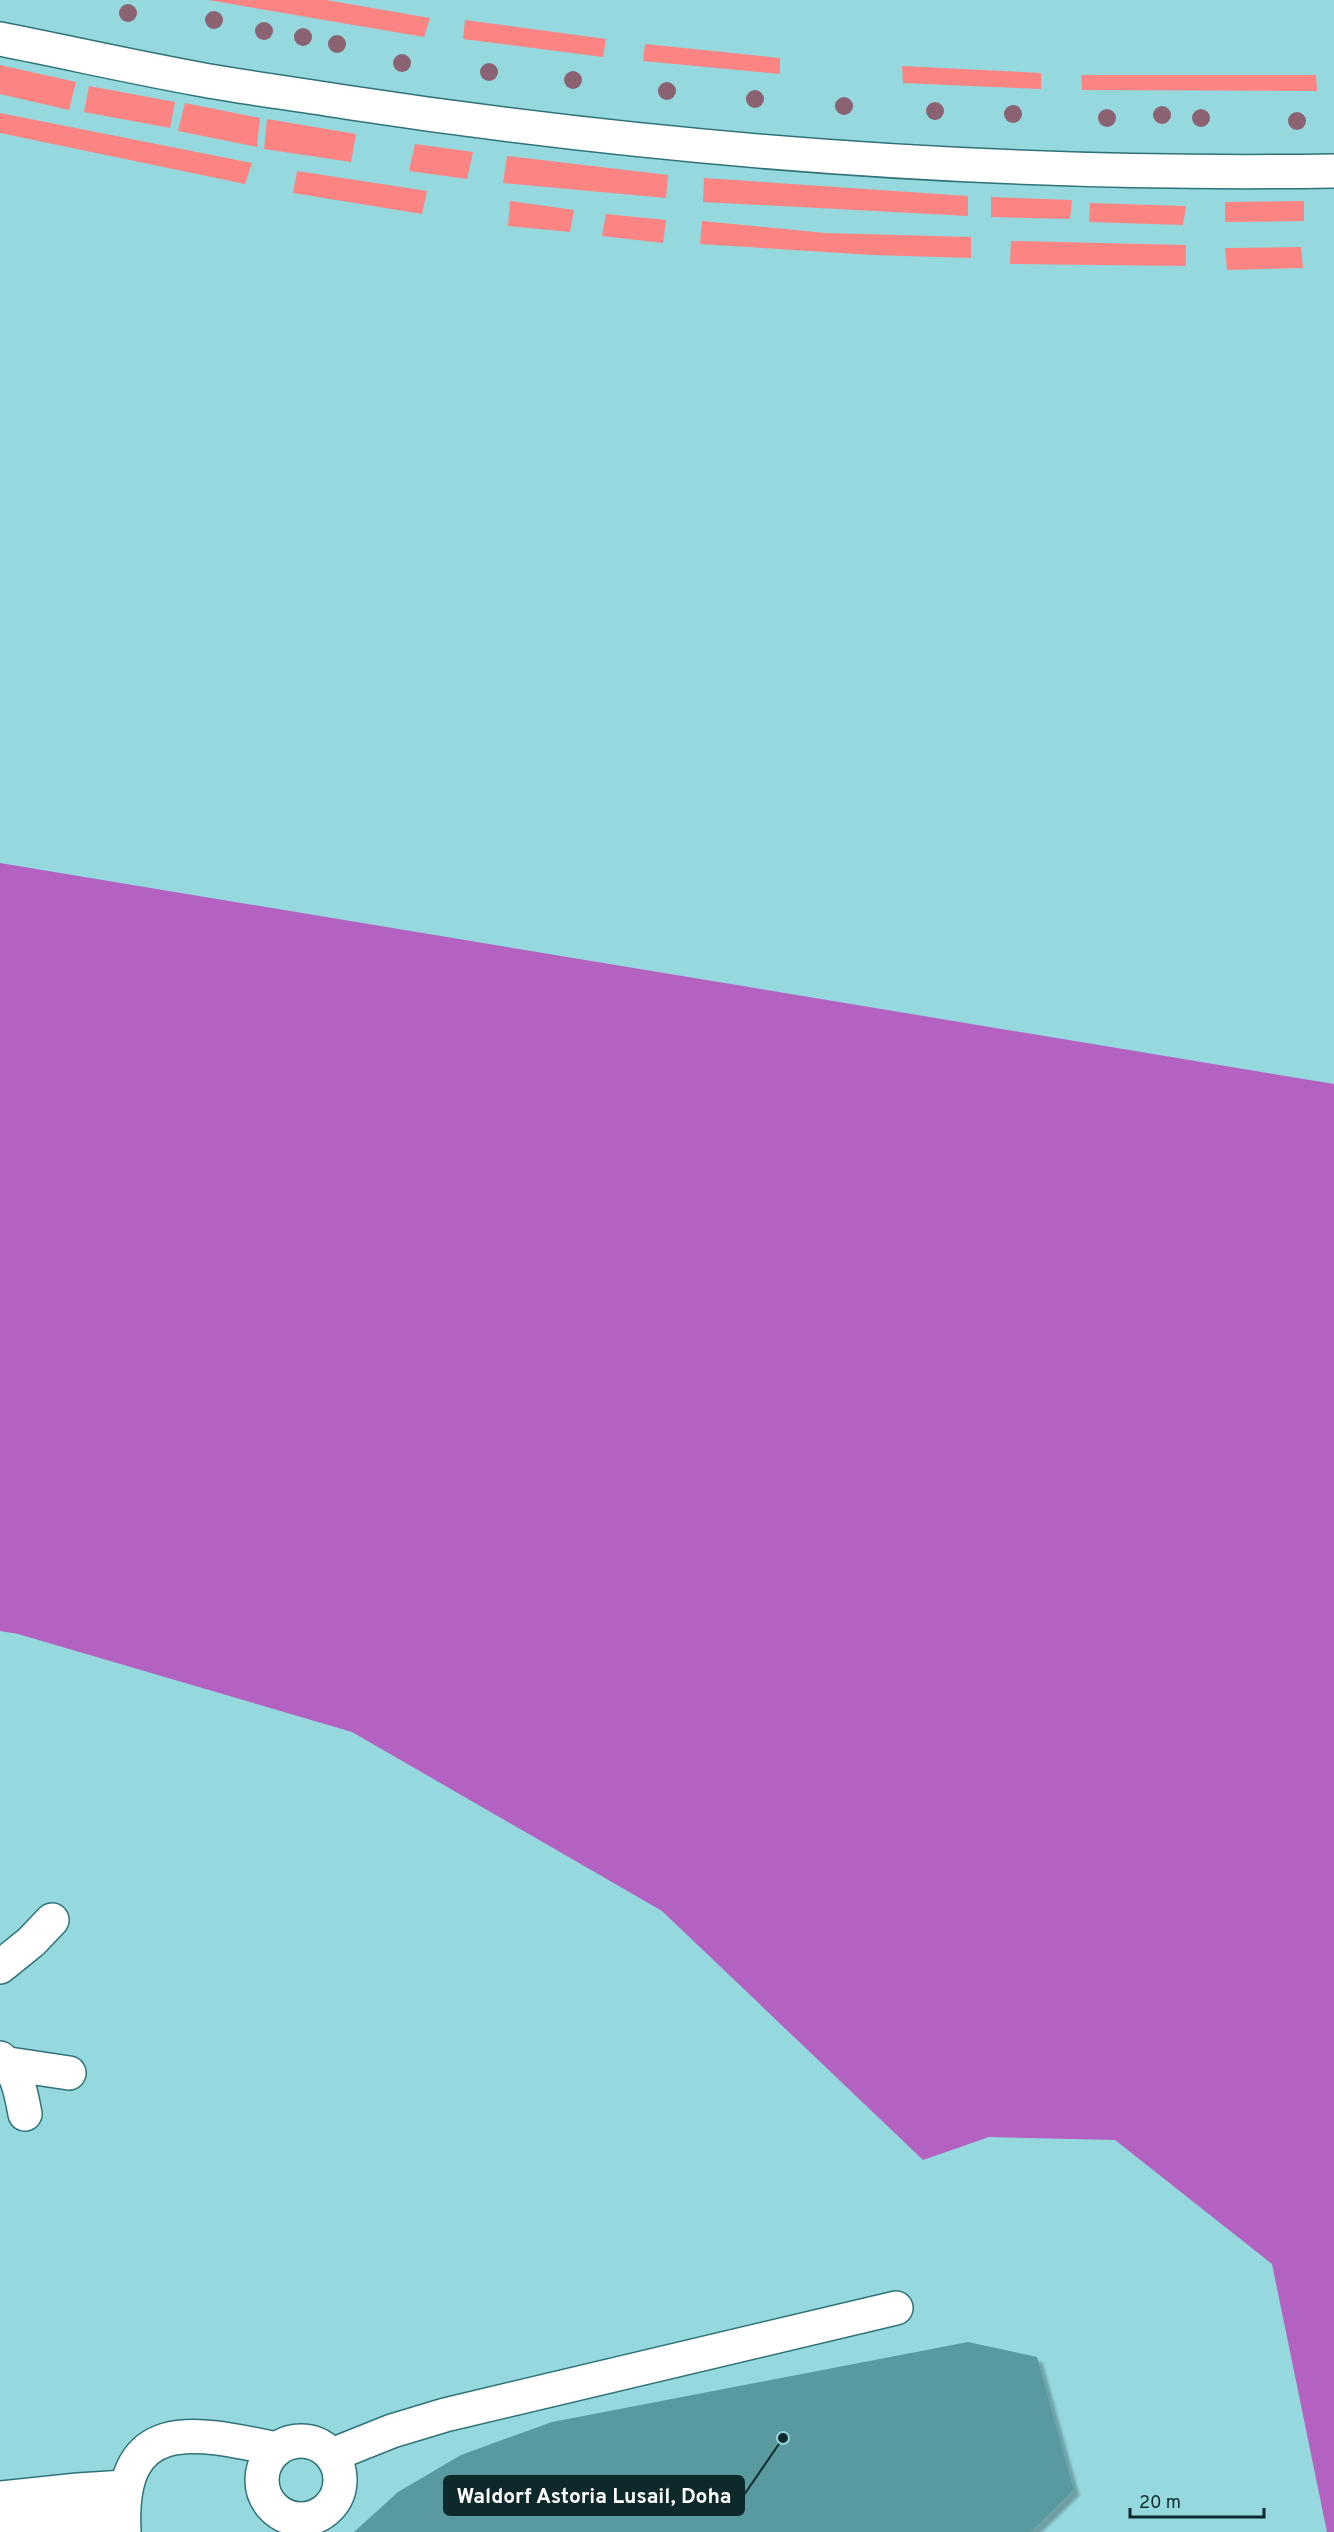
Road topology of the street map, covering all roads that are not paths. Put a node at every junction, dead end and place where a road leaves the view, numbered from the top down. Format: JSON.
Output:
{"nodes":[{"id":1,"x":0,"y":39,"type":"edge"},
{"id":2,"x":1334,"y":171,"type":"edge"},
{"id":3,"x":52,"y":1920,"type":"dead end"},
{"id":4,"x":0,"y":1967,"type":"edge"},
{"id":5,"x":5,"y":2061,"type":"edge"},
{"id":6,"x":69,"y":2073,"type":"dead end"},
{"id":7,"x":25,"y":2114,"type":"dead end"},
{"id":8,"x":896,"y":2308,"type":"dead end"},
{"id":9,"x":276,"y":2449,"type":"junction"},
{"id":10,"x":332,"y":2455,"type":"junction"},
{"id":11,"x":0,"y":2498,"type":"edge"},
{"id":12,"x":124,"y":2512,"type":"edge"},
{"id":13,"x":0,"y":2527,"type":"edge"}],
"edges":[{"from":1,"to":2,"type":"street"},
{"from":3,"to":4,"type":"street"},
{"from":5,"to":6,"type":"street"},
{"from":5,"to":7,"type":"street"},
{"from":8,"to":10,"type":"street"},
{"from":9,"to":10,"type":"street"},
{"from":9,"to":10,"type":"street"},
{"from":9,"to":12,"type":"street"},
{"from":11,"to":12,"type":"street"},
{"from":12,"to":13,"type":"street"}]}
